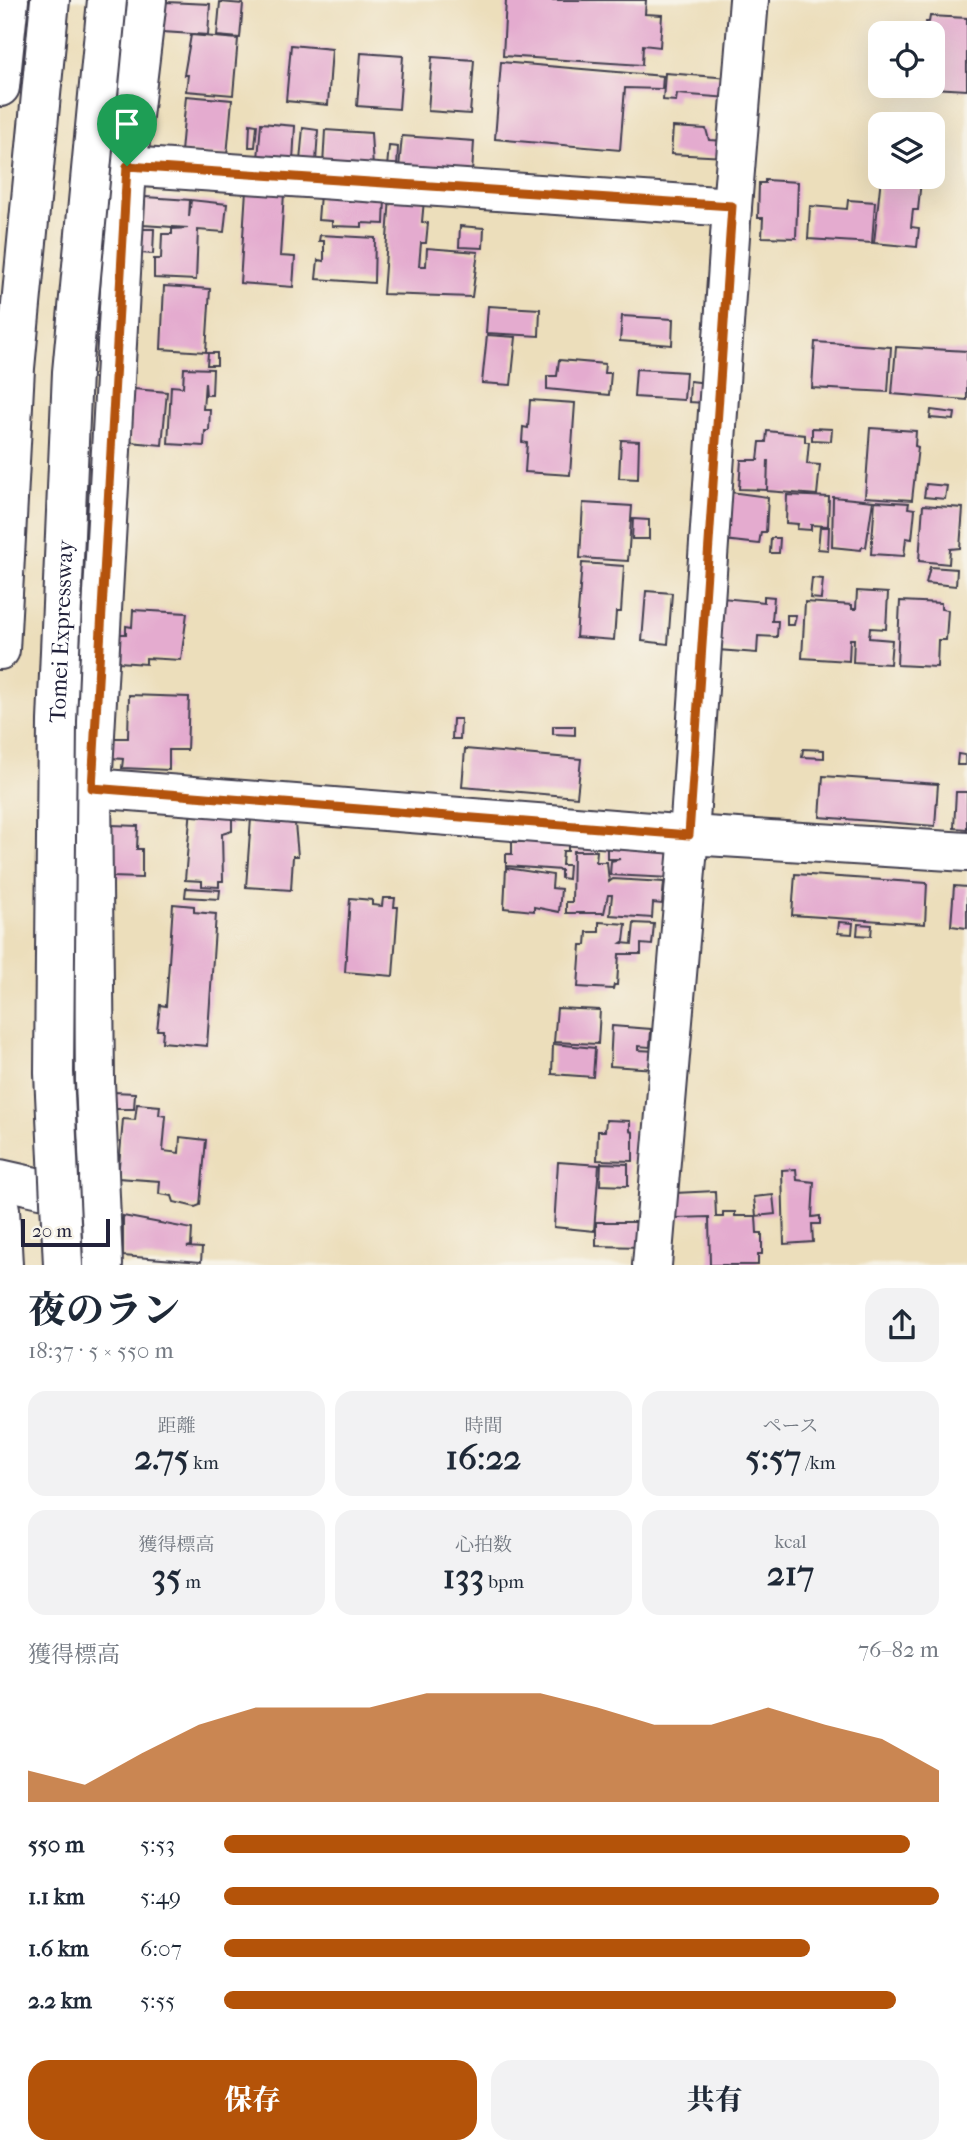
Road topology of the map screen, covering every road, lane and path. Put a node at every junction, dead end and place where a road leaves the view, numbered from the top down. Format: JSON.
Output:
{"nodes":[{"id":1,"x":9,"y":0,"type":"edge"},
{"id":2,"x":50,"y":0,"type":"edge"},
{"id":3,"x":107,"y":0,"type":"edge"},
{"id":4,"x":147,"y":0,"type":"edge"},
{"id":5,"x":749,"y":0,"type":"edge"},
{"id":6,"x":0,"y":87,"type":"edge"},
{"id":7,"x":127,"y":166,"type":"junction"},
{"id":8,"x":732,"y":206,"type":"junction"},
{"id":9,"x":0,"y":650,"type":"edge"},
{"id":10,"x":92,"y":788,"type":"junction"},
{"id":11,"x":689,"y":835,"type":"junction"},
{"id":12,"x":967,"y":852,"type":"edge"},
{"id":13,"x":0,"y":1178,"type":"edge"},
{"id":14,"x":102,"y":1201,"type":"junction"},
{"id":15,"x":0,"y":1209,"type":"edge"},
{"id":16,"x":2,"y":1265,"type":"edge"},
{"id":17,"x":63,"y":1265,"type":"edge"},
{"id":18,"x":103,"y":1265,"type":"edge"},
{"id":19,"x":652,"y":1265,"type":"edge"}],
"edges":[{"from":1,"to":6,"type":"main road"},
{"from":2,"to":9,"type":"main road"},
{"from":3,"to":17,"type":"main road","name":"Tomei Expressway","bridge":true},
{"from":4,"to":7,"type":"main road"},
{"from":5,"to":8,"type":"main road"},
{"from":7,"to":8,"type":"main road"},
{"from":7,"to":10,"type":"main road"},
{"from":8,"to":11,"type":"main road"},
{"from":10,"to":11,"type":"main road"},
{"from":10,"to":14,"type":"main road"},
{"from":11,"to":12,"type":"main road"},
{"from":11,"to":19,"type":"main road"},
{"from":13,"to":14,"type":"main road"},
{"from":14,"to":18,"type":"main road"},
{"from":15,"to":16,"type":"main road"}]}
